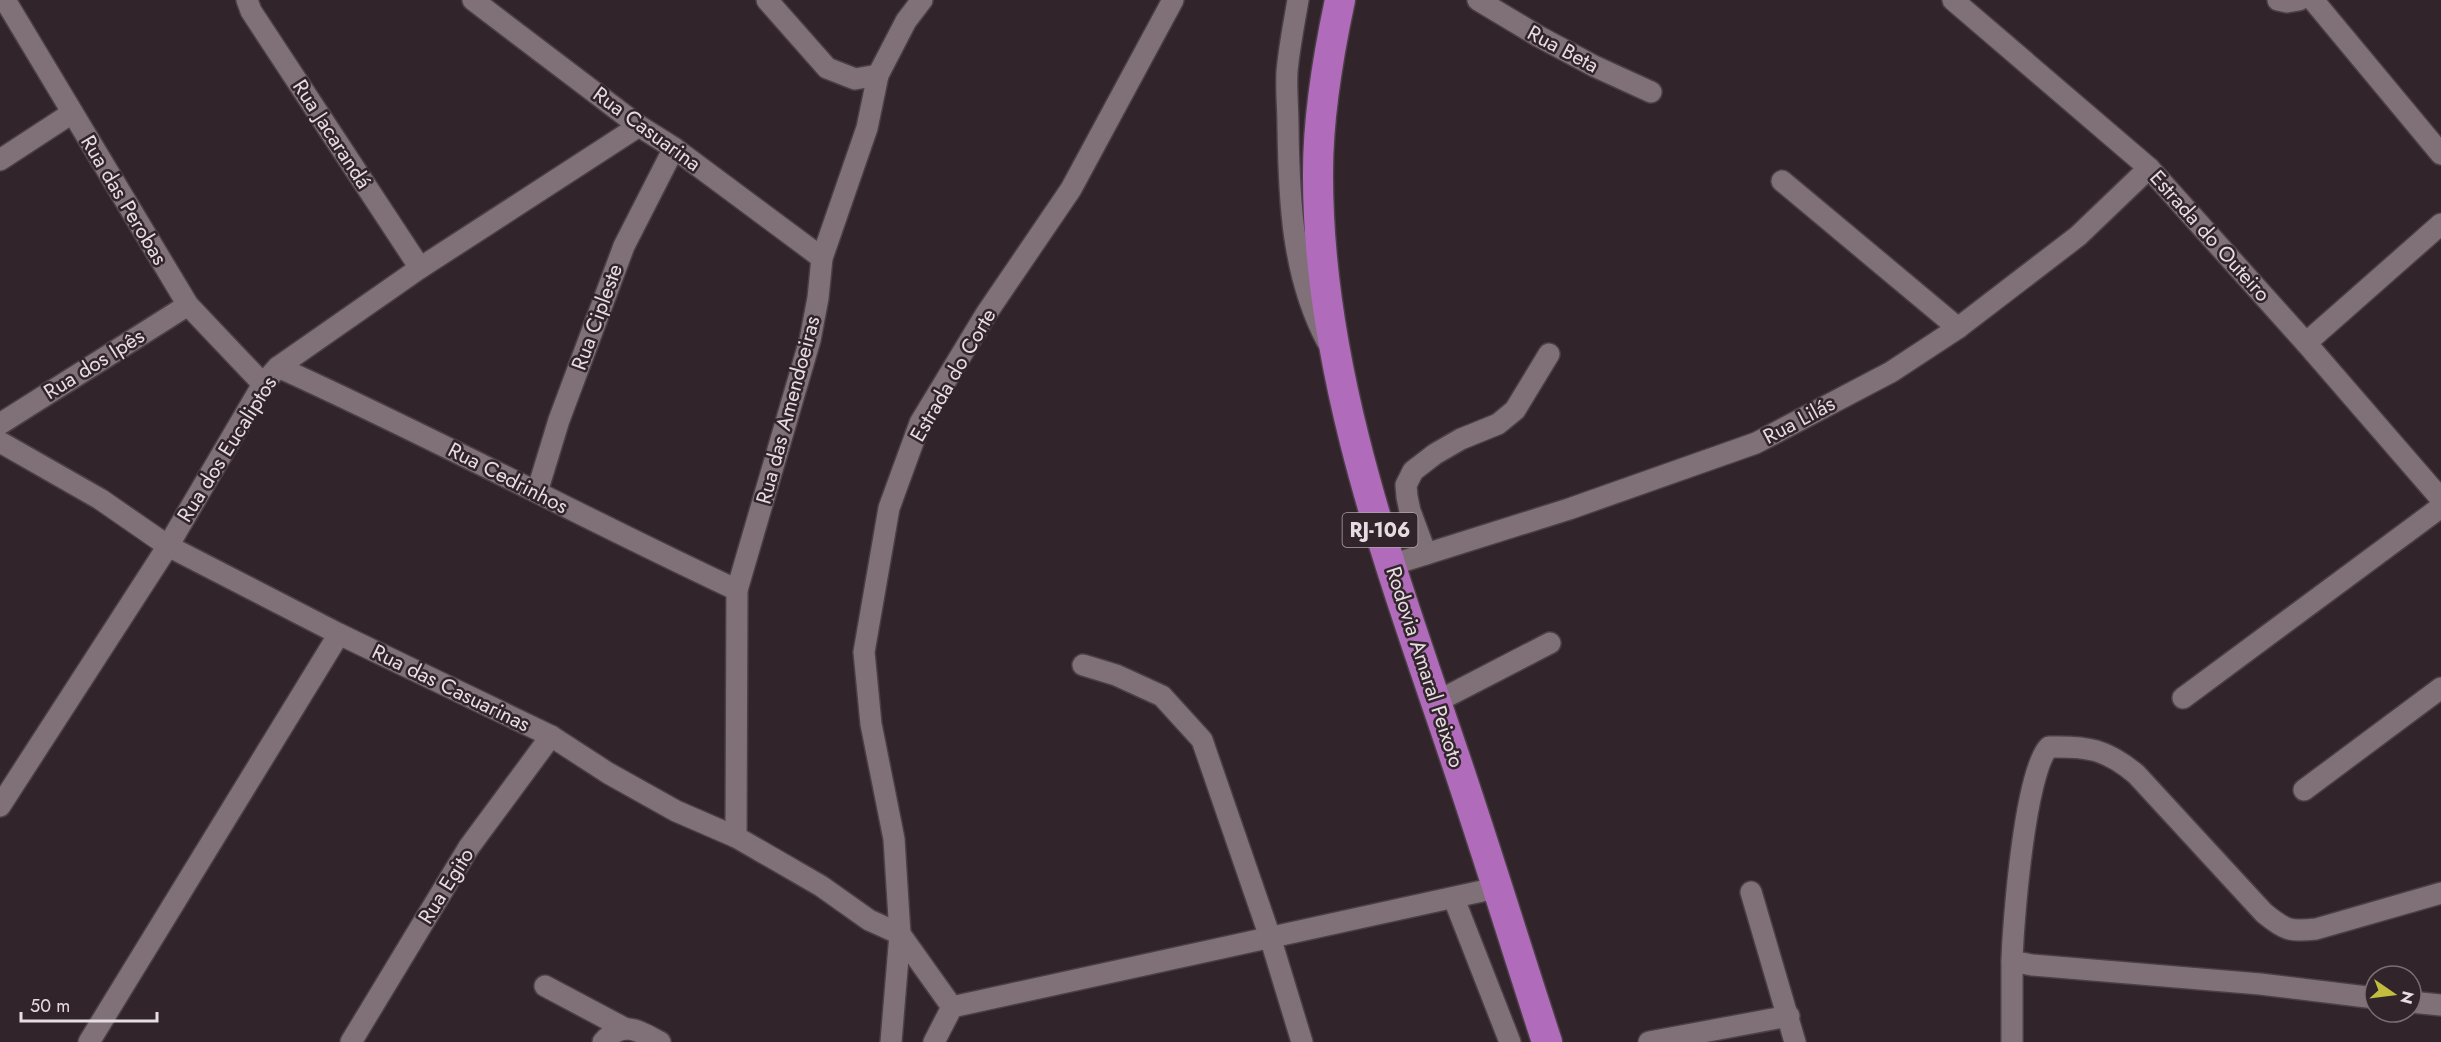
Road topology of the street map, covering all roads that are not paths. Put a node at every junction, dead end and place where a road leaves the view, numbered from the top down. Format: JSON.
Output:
{"nodes":[{"id":1,"x":5,"y":0,"type":"edge"},
{"id":2,"x":247,"y":0,"type":"edge"},
{"id":3,"x":473,"y":0,"type":"edge"},
{"id":4,"x":767,"y":0,"type":"edge"},
{"id":5,"x":922,"y":0,"type":"edge"},
{"id":6,"x":1173,"y":0,"type":"edge"},
{"id":7,"x":1298,"y":0,"type":"edge"},
{"id":8,"x":1340,"y":0,"type":"edge"},
{"id":9,"x":1953,"y":0,"type":"edge"},
{"id":10,"x":2278,"y":0,"type":"edge"},
{"id":11,"x":2299,"y":0,"type":"edge"},
{"id":12,"x":2313,"y":0,"type":"edge"},
{"id":13,"x":1485,"y":2,"type":"edge"},
{"id":14,"x":878,"y":75,"type":"junction"},
{"id":15,"x":1651,"y":92,"type":"dead end"},
{"id":16,"x":72,"y":113,"type":"junction"},
{"id":17,"x":639,"y":126,"type":"junction"},
{"id":18,"x":674,"y":148,"type":"junction"},
{"id":19,"x":2441,"y":154,"type":"edge"},
{"id":20,"x":0,"y":160,"type":"edge"},
{"id":21,"x":2150,"y":168,"type":"junction"},
{"id":22,"x":1782,"y":182,"type":"dead end"},
{"id":23,"x":2441,"y":224,"type":"edge"},
{"id":24,"x":822,"y":258,"type":"junction"},
{"id":25,"x":420,"y":268,"type":"junction"},
{"id":26,"x":188,"y":305,"type":"junction"},
{"id":27,"x":1958,"y":328,"type":"junction"},
{"id":28,"x":2306,"y":343,"type":"junction"},
{"id":29,"x":1549,"y":354,"type":"dead end"},
{"id":30,"x":1336,"y":359,"type":"junction"},
{"id":31,"x":278,"y":367,"type":"junction"},
{"id":32,"x":263,"y":384,"type":"junction"},
{"id":33,"x":0,"y":424,"type":"edge"},
{"id":34,"x":0,"y":442,"type":"edge"},
{"id":35,"x":537,"y":492,"type":"junction"},
{"id":36,"x":2441,"y":499,"type":"edge"},
{"id":37,"x":2441,"y":507,"type":"edge"},
{"id":38,"x":168,"y":546,"type":"junction"},
{"id":39,"x":1426,"y":554,"type":"junction"},
{"id":40,"x":1391,"y":565,"type":"junction"},
{"id":41,"x":737,"y":590,"type":"junction"},
{"id":42,"x":339,"y":634,"type":"junction"},
{"id":43,"x":1550,"y":643,"type":"dead end"},
{"id":44,"x":1083,"y":665,"type":"dead end"},
{"id":45,"x":2441,"y":688,"type":"edge"},
{"id":46,"x":2183,"y":698,"type":"dead end"},
{"id":47,"x":1436,"y":702,"type":"junction"},
{"id":48,"x":551,"y":736,"type":"junction"},
{"id":49,"x":2304,"y":790,"type":"dead end"},
{"id":50,"x":0,"y":806,"type":"edge"},
{"id":51,"x":736,"y":837,"type":"junction"},
{"id":52,"x":1496,"y":888,"type":"junction"},
{"id":53,"x":1751,"y":892,"type":"dead end"},
{"id":54,"x":2441,"y":892,"type":"edge"},
{"id":55,"x":1454,"y":899,"type":"junction"},
{"id":56,"x":900,"y":934,"type":"junction"},
{"id":57,"x":1270,"y":937,"type":"junction"},
{"id":58,"x":2012,"y":962,"type":"junction"},
{"id":59,"x":545,"y":986,"type":"dead end"},
{"id":60,"x":2363,"y":997,"type":"edge"},
{"id":61,"x":2423,"y":1003,"type":"edge"},
{"id":62,"x":2441,"y":1005,"type":"edge"},
{"id":63,"x":952,"y":1007,"type":"junction"},
{"id":64,"x":1788,"y":1016,"type":"junction"},
{"id":65,"x":626,"y":1029,"type":"junction"},
{"id":66,"x":89,"y":1042,"type":"edge"},
{"id":67,"x":351,"y":1042,"type":"edge"},
{"id":68,"x":603,"y":1042,"type":"edge"},
{"id":69,"x":660,"y":1042,"type":"edge"},
{"id":70,"x":891,"y":1042,"type":"edge"},
{"id":71,"x":934,"y":1042,"type":"edge"},
{"id":72,"x":1302,"y":1042,"type":"edge"},
{"id":73,"x":1510,"y":1042,"type":"edge"},
{"id":74,"x":1547,"y":1042,"type":"edge"},
{"id":75,"x":1649,"y":1042,"type":"edge"},
{"id":76,"x":1795,"y":1042,"type":"edge"},
{"id":77,"x":2012,"y":1042,"type":"edge"}],
"edges":[{"from":1,"to":16,"type":"street","name":"Rua das Perobas"},
{"from":2,"to":25,"type":"street","name":"Rua Jacarandá"},
{"from":3,"to":17,"type":"street","name":"Rua Casuarina"},
{"from":4,"to":14,"type":"street"},
{"from":5,"to":14,"type":"street","name":"Rua das Amendoeiras"},
{"from":6,"to":56,"type":"street","name":"Estrada do Corte"},
{"from":7,"to":30,"type":"street"},
{"from":8,"to":30,"type":"highway","name":"Rodovia Amaral Peixoto","number":"RJ-106"},
{"from":9,"to":21,"type":"street","name":"Estrada do Outeiro"},
{"from":10,"to":11,"type":"street"},
{"from":12,"to":19,"type":"street"},
{"from":13,"to":15,"type":"street","name":"Rua Beta"},
{"from":14,"to":24,"type":"street","name":"Rua das Amendoeiras"},
{"from":16,"to":20,"type":"street"},
{"from":16,"to":26,"type":"street","name":"Rua das Perobas"},
{"from":17,"to":18,"type":"street","name":"Rua Casuarina"},
{"from":17,"to":25,"type":"street","name":"Rua dos Eucaliptos"},
{"from":18,"to":24,"type":"street","name":"Rua Casuarina"},
{"from":18,"to":35,"type":"street","name":"Rua Cipleste"},
{"from":21,"to":27,"type":"street","name":"Rua Lilás"},
{"from":21,"to":28,"type":"street","name":"Estrada do Outeiro"},
{"from":22,"to":27,"type":"street"},
{"from":23,"to":28,"type":"street"},
{"from":24,"to":41,"type":"street","name":"Rua das Amendoeiras"},
{"from":25,"to":31,"type":"street","name":"Rua dos Eucaliptos"},
{"from":26,"to":32,"type":"street","name":"Rua das Perobas"},
{"from":26,"to":33,"type":"street","name":"Rua dos Ipês"},
{"from":27,"to":39,"type":"street","name":"Rua Lilás"},
{"from":28,"to":36,"type":"street","name":"Estrada do Outeiro"},
{"from":29,"to":39,"type":"street"},
{"from":30,"to":40,"type":"highway","name":"Rodovia Amaral Peixoto","number":"RJ-106"},
{"from":31,"to":32,"type":"street","name":"Rua dos Eucaliptos"},
{"from":31,"to":35,"type":"street","name":"Rua Cedrinhos"},
{"from":32,"to":38,"type":"street","name":"Rua dos Eucaliptos"},
{"from":34,"to":38,"type":"street","name":"Rua das Casuarinas"},
{"from":35,"to":41,"type":"street","name":"Rua Cedrinhos"},
{"from":37,"to":46,"type":"street"},
{"from":38,"to":42,"type":"street","name":"Rua das Casuarinas"},
{"from":38,"to":50,"type":"street","name":"Rua dos Eucaliptos"},
{"from":39,"to":40,"type":"street","name":"Rua Lilás"},
{"from":40,"to":47,"type":"highway","name":"Rodovia Amaral Peixoto","number":"RJ-106"},
{"from":41,"to":51,"type":"street","name":"Rua das Amendoeiras"},
{"from":42,"to":48,"type":"street","name":"Rua das Casuarinas"},
{"from":42,"to":66,"type":"street"},
{"from":43,"to":47,"type":"street"},
{"from":44,"to":57,"type":"street"},
{"from":45,"to":49,"type":"street"},
{"from":47,"to":52,"type":"highway","name":"Rodovia Amaral Peixoto","number":"RJ-106"},
{"from":48,"to":51,"type":"street","name":"Rua das Casuarinas"},
{"from":48,"to":67,"type":"street","name":"Rua Egito"},
{"from":51,"to":56,"type":"street","name":"Rua das Casuarinas"},
{"from":52,"to":55,"type":"street"},
{"from":52,"to":74,"type":"highway","name":"Rodovia Amaral Peixoto","number":"RJ-106"},
{"from":53,"to":64,"type":"street"},
{"from":54,"to":58,"type":"street"},
{"from":55,"to":57,"type":"street"},
{"from":55,"to":73,"type":"street"},
{"from":56,"to":63,"type":"street"},
{"from":56,"to":70,"type":"street","name":"Estrada do Corte"},
{"from":57,"to":63,"type":"street"},
{"from":57,"to":72,"type":"street"},
{"from":58,"to":60,"type":"street"},
{"from":58,"to":77,"type":"street"},
{"from":59,"to":65,"type":"street"},
{"from":61,"to":62,"type":"street"},
{"from":63,"to":71,"type":"street"},
{"from":64,"to":75,"type":"street"},
{"from":64,"to":76,"type":"street"},
{"from":65,"to":68,"type":"street"},
{"from":65,"to":69,"type":"street"}]}
